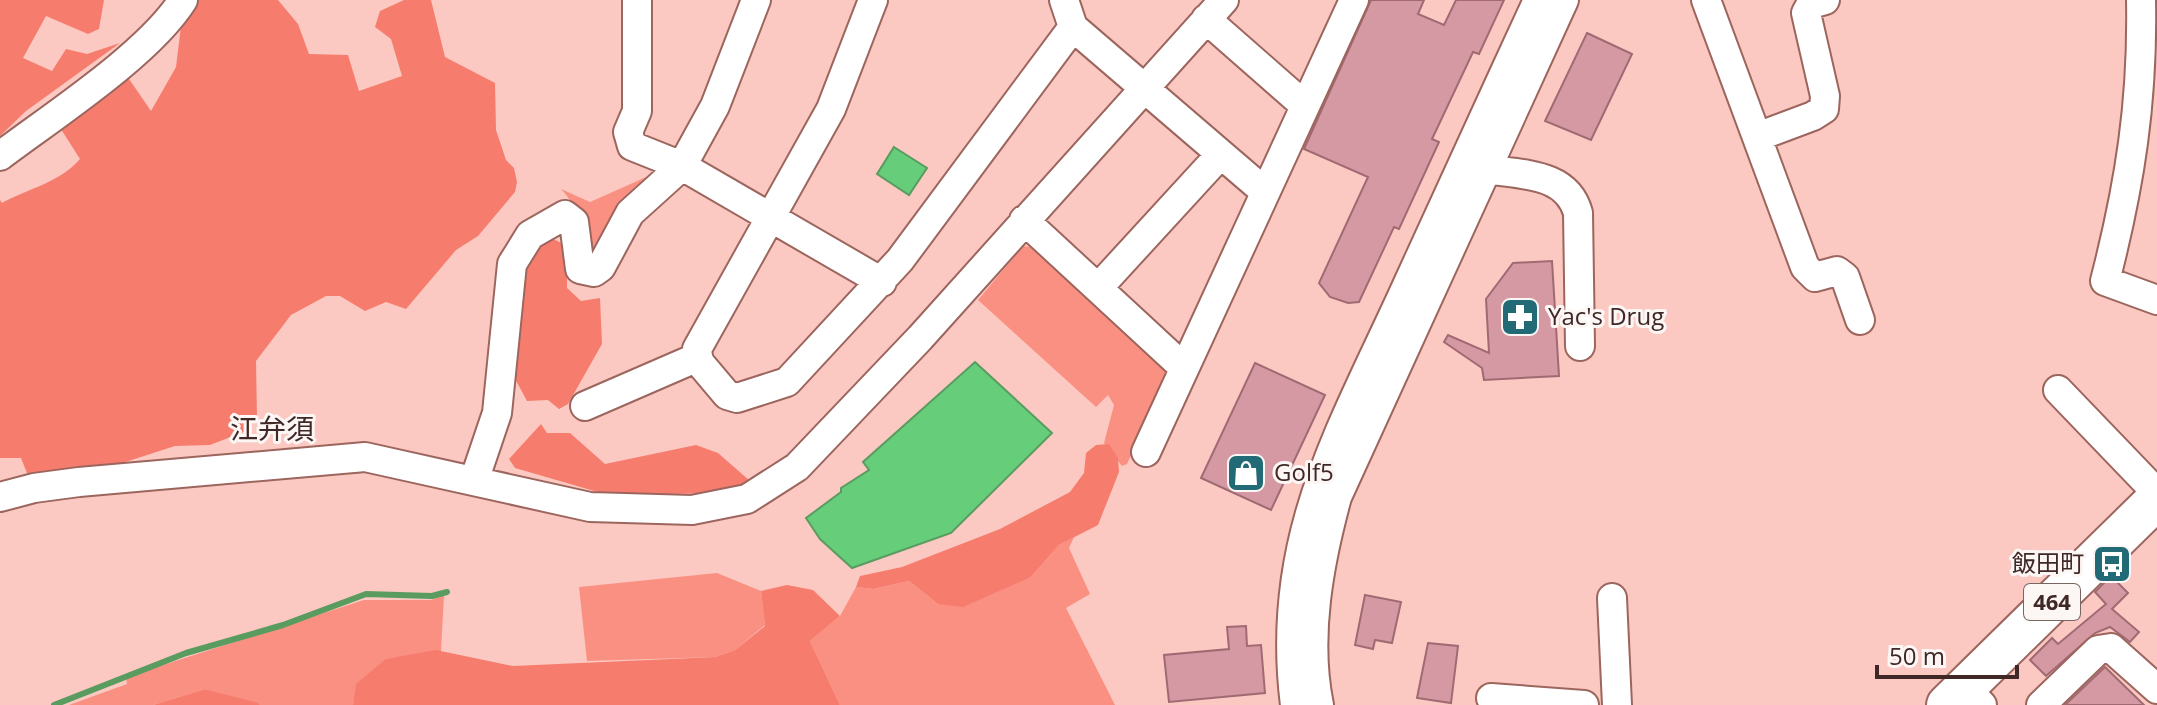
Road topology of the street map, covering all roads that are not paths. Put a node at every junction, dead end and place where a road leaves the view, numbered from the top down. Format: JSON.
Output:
{"nodes":[{"id":1,"x":183,"y":0,"type":"edge"},
{"id":2,"x":637,"y":0,"type":"edge"},
{"id":3,"x":756,"y":0,"type":"edge"},
{"id":4,"x":873,"y":0,"type":"edge"},
{"id":5,"x":1064,"y":0,"type":"edge"},
{"id":6,"x":1354,"y":0,"type":"edge"},
{"id":7,"x":1538,"y":0,"type":"edge"},
{"id":8,"x":1564,"y":0,"type":"edge"},
{"id":9,"x":1706,"y":0,"type":"edge"},
{"id":10,"x":1825,"y":0,"type":"edge"},
{"id":11,"x":2141,"y":0,"type":"edge"},
{"id":12,"x":1215,"y":10,"type":"edge"},
{"id":13,"x":1073,"y":27,"type":"junction"},
{"id":14,"x":1144,"y":87,"type":"junction"},
{"id":15,"x":1304,"y":105,"type":"junction"},
{"id":16,"x":2147,"y":131,"type":"edge"},
{"id":17,"x":1757,"y":137,"type":"junction"},
{"id":18,"x":1220,"y":155,"type":"junction"},
{"id":19,"x":0,"y":156,"type":"edge"},
{"id":20,"x":682,"y":166,"type":"junction"},
{"id":21,"x":1486,"y":169,"type":"junction"},
{"id":22,"x":1264,"y":191,"type":"junction"},
{"id":23,"x":774,"y":216,"type":"junction"},
{"id":24,"x":1024,"y":220,"type":"junction"},
{"id":25,"x":882,"y":282,"type":"junction"},
{"id":26,"x":1098,"y":288,"type":"junction"},
{"id":27,"x":2157,"y":300,"type":"edge"},
{"id":28,"x":1860,"y":320,"type":"dead end"},
{"id":29,"x":1580,"y":346,"type":"dead end"},
{"id":30,"x":698,"y":357,"type":"junction"},
{"id":31,"x":1183,"y":367,"type":"junction"},
{"id":32,"x":2058,"y":390,"type":"dead end"},
{"id":33,"x":585,"y":406,"type":"dead end"},
{"id":34,"x":1146,"y":452,"type":"dead end"},
{"id":35,"x":474,"y":481,"type":"junction"},
{"id":36,"x":2157,"y":493,"type":"edge"},
{"id":37,"x":0,"y":497,"type":"edge"},
{"id":38,"x":2157,"y":499,"type":"edge"},
{"id":39,"x":1612,"y":598,"type":"dead end"},
{"id":40,"x":2157,"y":689,"type":"edge"},
{"id":41,"x":1491,"y":698,"type":"dead end"},
{"id":42,"x":1964,"y":699,"type":"edge"},
{"id":43,"x":1295,"y":705,"type":"edge"},
{"id":44,"x":1319,"y":705,"type":"edge"},
{"id":45,"x":1584,"y":705,"type":"edge"},
{"id":46,"x":1617,"y":705,"type":"edge"},
{"id":47,"x":2041,"y":705,"type":"edge"}],
"edges":[{"from":1,"to":19,"type":"street"},
{"from":2,"to":20,"type":"street"},
{"from":3,"to":20,"type":"street"},
{"from":4,"to":23,"type":"street"},
{"from":5,"to":13,"type":"street"},
{"from":6,"to":15,"type":"street"},
{"from":7,"to":43,"type":"street"},
{"from":8,"to":21,"type":"street"},
{"from":9,"to":17,"type":"street"},
{"from":10,"to":17,"type":"street"},
{"from":11,"to":16,"type":"street"},
{"from":12,"to":14,"type":"street"},
{"from":12,"to":15,"type":"street"},
{"from":13,"to":14,"type":"street"},
{"from":13,"to":25,"type":"street"},
{"from":14,"to":18,"type":"street"},
{"from":14,"to":24,"type":"street"},
{"from":15,"to":22,"type":"street"},
{"from":16,"to":27,"type":"street"},
{"from":17,"to":28,"type":"street"},
{"from":18,"to":22,"type":"street"},
{"from":18,"to":26,"type":"street"},
{"from":20,"to":23,"type":"street"},
{"from":20,"to":35,"type":"street"},
{"from":21,"to":29,"type":"street"},
{"from":21,"to":44,"type":"street"},
{"from":22,"to":31,"type":"street"},
{"from":23,"to":25,"type":"street"},
{"from":23,"to":30,"type":"street"},
{"from":24,"to":26,"type":"street"},
{"from":24,"to":35,"type":"street"},
{"from":25,"to":30,"type":"street"},
{"from":26,"to":31,"type":"street"},
{"from":30,"to":33,"type":"street"},
{"from":31,"to":34,"type":"street"},
{"from":32,"to":36,"type":"street"},
{"from":35,"to":37,"type":"street"},
{"from":38,"to":42,"type":"highway","number":"464"},
{"from":39,"to":46,"type":"street"},
{"from":40,"to":47,"type":"street"},
{"from":41,"to":45,"type":"street"}]}
